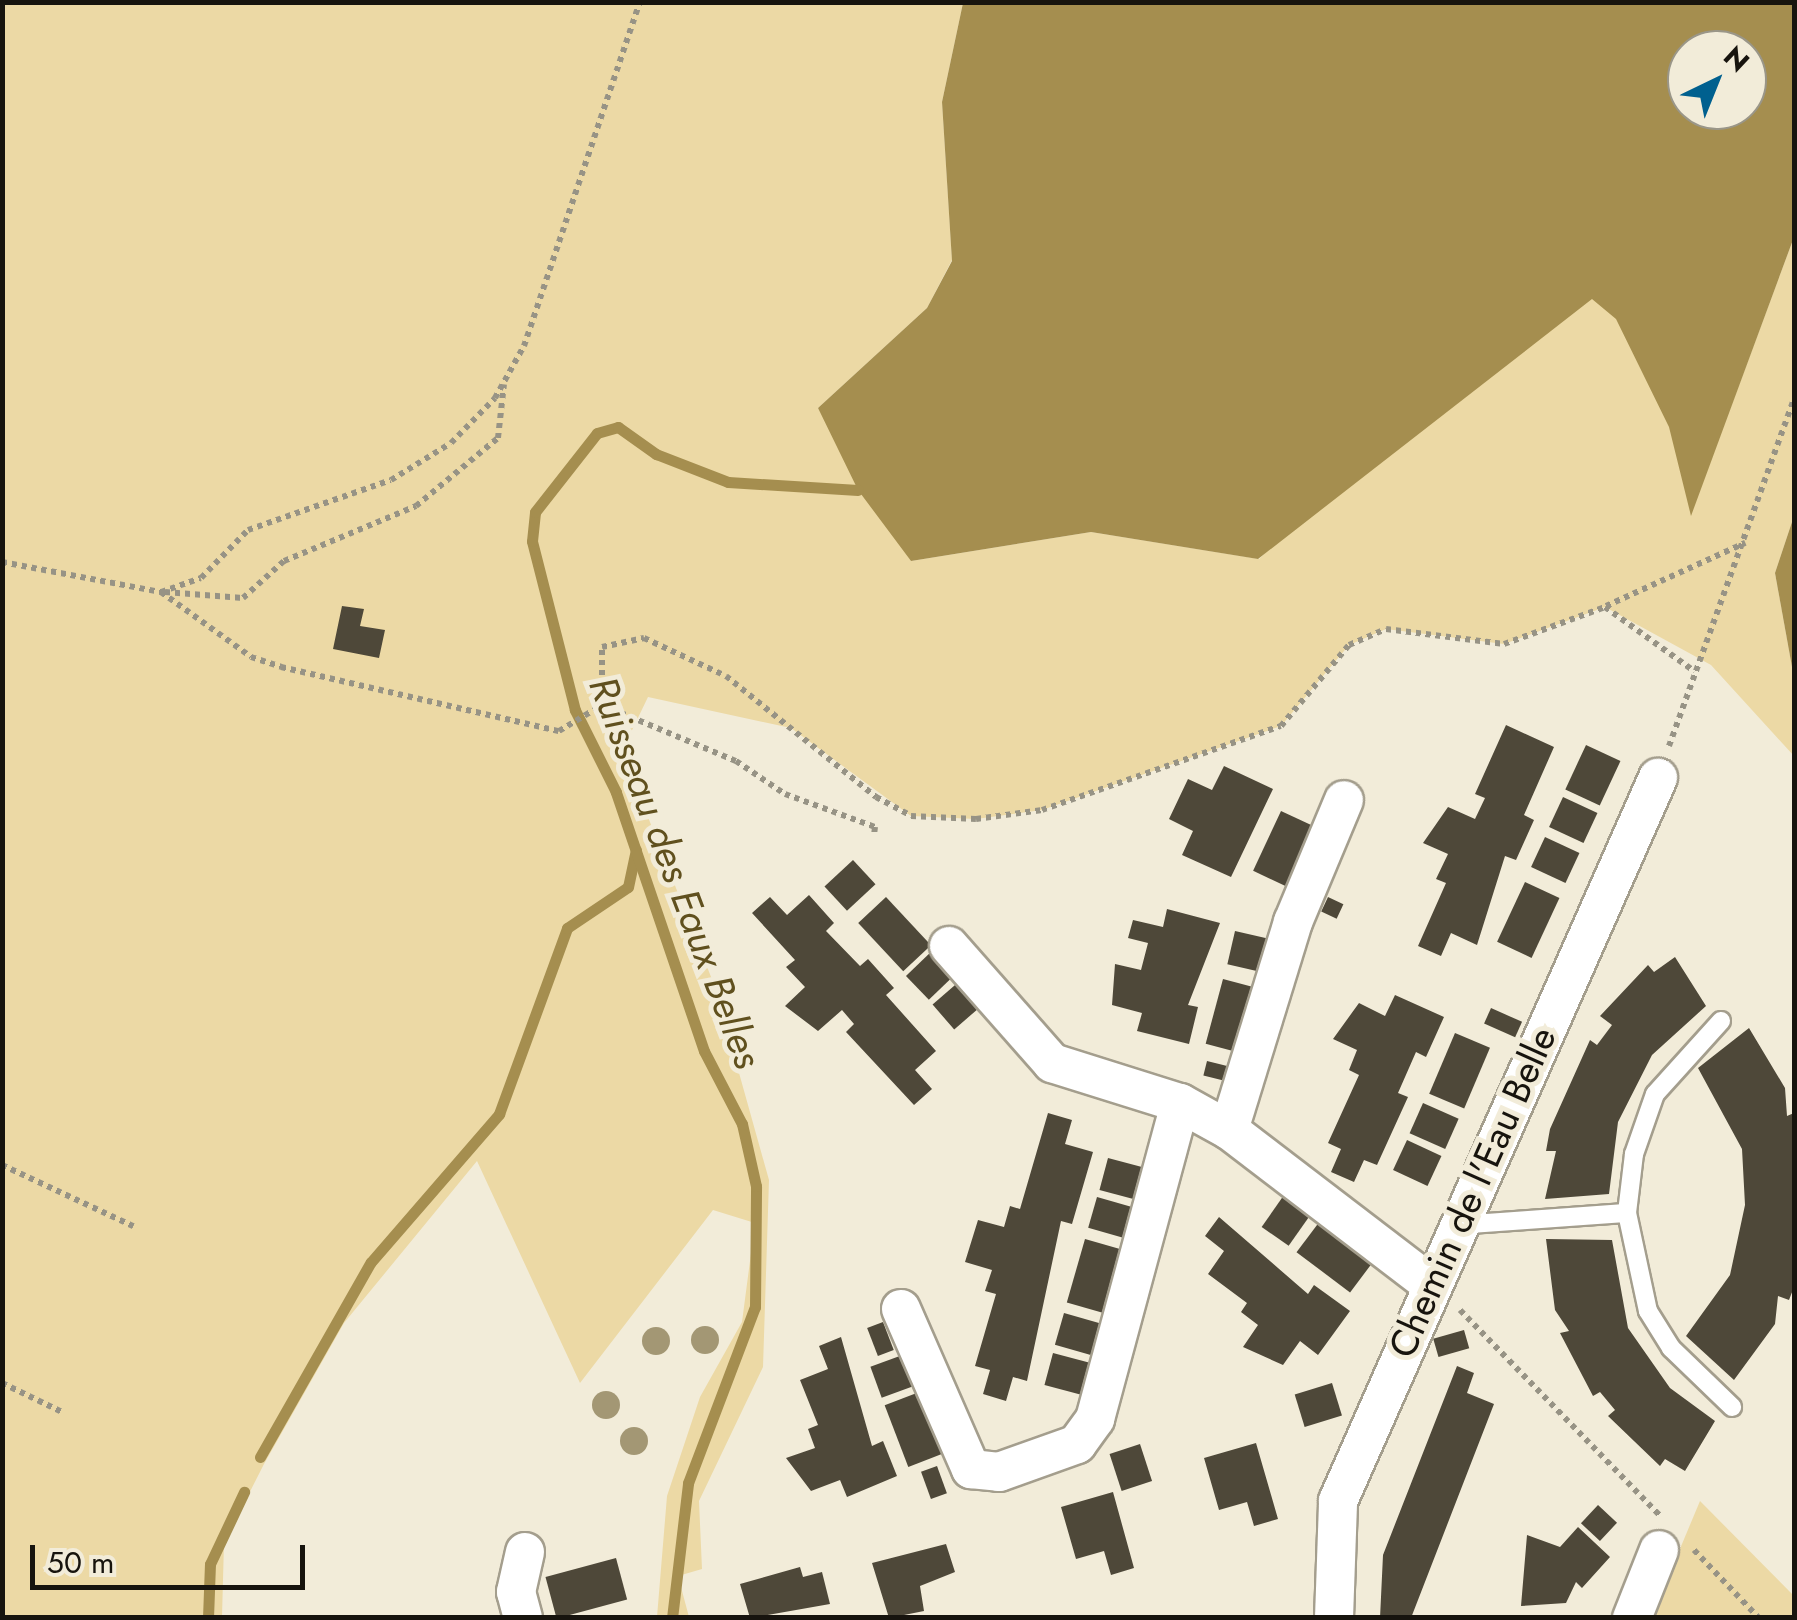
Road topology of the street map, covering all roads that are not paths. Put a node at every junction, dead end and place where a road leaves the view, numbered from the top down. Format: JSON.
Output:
{"nodes":[{"id":1,"x":1658,"y":778,"type":"road end"},
{"id":2,"x":1344,"y":800,"type":"dead end"},
{"id":3,"x":949,"y":946,"type":"dead end"},
{"id":4,"x":1721,"y":1021,"type":"dead end"},
{"id":5,"x":1180,"y":1103,"type":"junction"},
{"id":6,"x":1230,"y":1130,"type":"junction"},
{"id":7,"x":1627,"y":1213,"type":"junction"},
{"id":8,"x":1455,"y":1225,"type":"junction"},
{"id":9,"x":1429,"y":1282,"type":"junction"},
{"id":10,"x":901,"y":1308,"type":"dead end"},
{"id":11,"x":1732,"y":1407,"type":"dead end"},
{"id":12,"x":1669,"y":1537,"type":"road end"},
{"id":13,"x":524,"y":1552,"type":"dead end"},
{"id":14,"x":523,"y":1618,"type":"edge"},
{"id":15,"x":1334,"y":1618,"type":"edge"},
{"id":16,"x":1632,"y":1618,"type":"edge"}],
"edges":[{"from":1,"to":8,"type":"street","name":"Chemin de l'Eau Belle"},
{"from":2,"to":6,"type":"street"},
{"from":3,"to":5,"type":"street"},
{"from":4,"to":7,"type":"lane"},
{"from":5,"to":6,"type":"street"},
{"from":5,"to":10,"type":"street"},
{"from":6,"to":9,"type":"street"},
{"from":7,"to":8,"type":"lane"},
{"from":7,"to":11,"type":"lane"},
{"from":8,"to":9,"type":"street","name":"Chemin de l'Eau Belle"},
{"from":9,"to":15,"type":"street","name":"Chemin de l'Eau Belle"},
{"from":12,"to":16,"type":"street"},
{"from":13,"to":14,"type":"street"}]}
